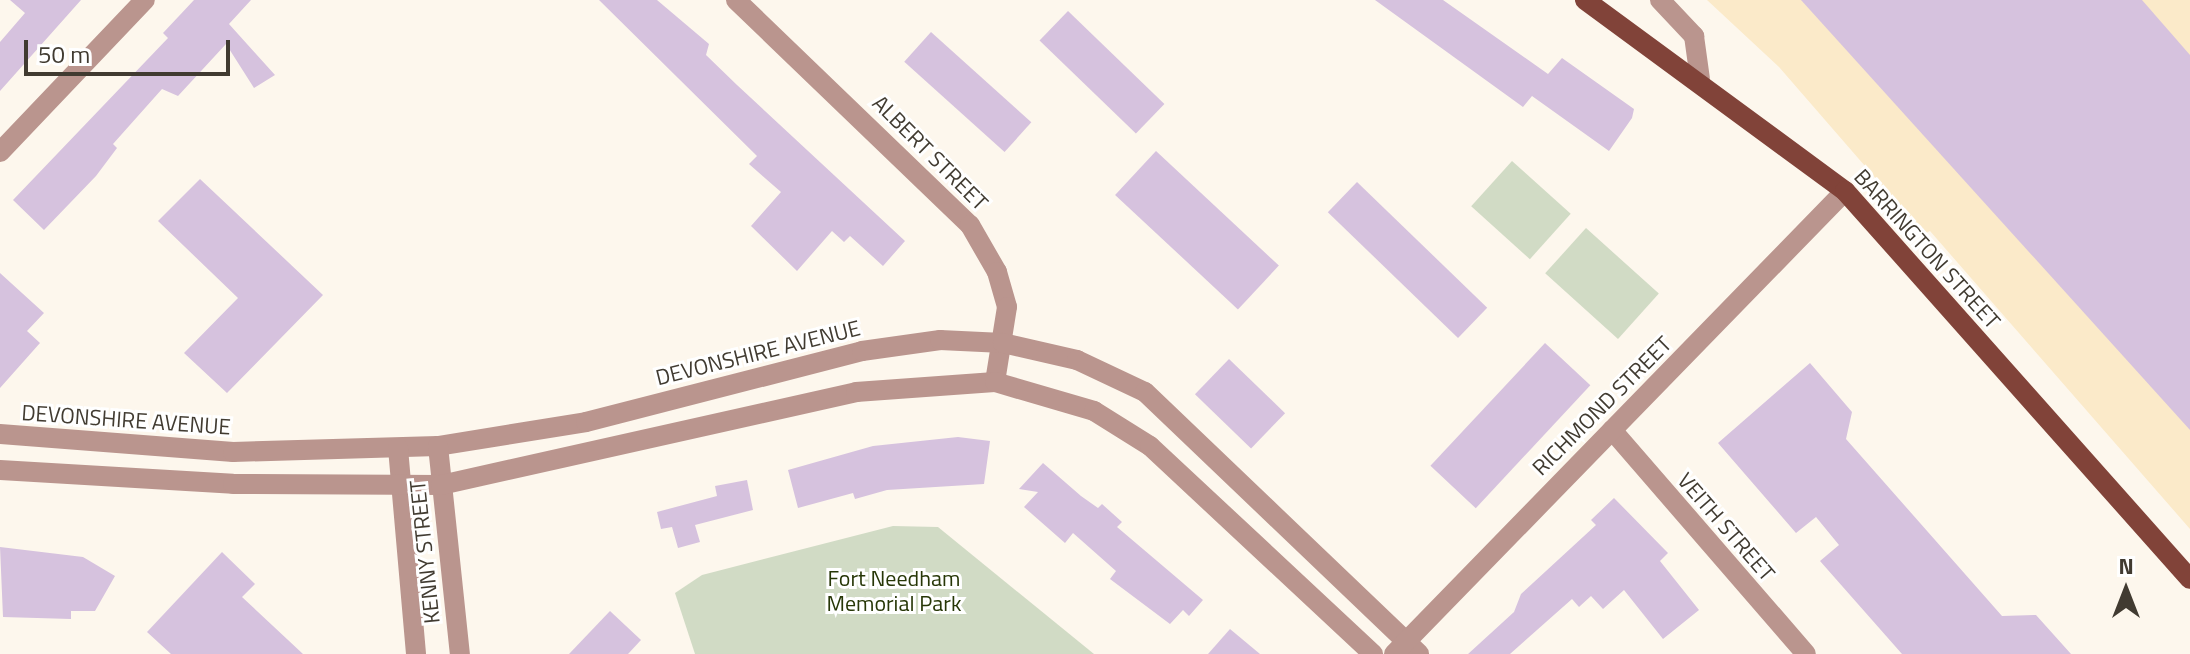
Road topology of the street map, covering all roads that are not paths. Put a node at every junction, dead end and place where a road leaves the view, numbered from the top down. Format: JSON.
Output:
{"nodes":[{"id":1,"x":145,"y":0,"type":"edge"},
{"id":2,"x":736,"y":0,"type":"edge"},
{"id":3,"x":1585,"y":0,"type":"edge"},
{"id":4,"x":1660,"y":0,"type":"edge"},
{"id":5,"x":1700,"y":79,"type":"junction"},
{"id":6,"x":0,"y":152,"type":"edge"},
{"id":7,"x":1845,"y":191,"type":"junction"},
{"id":8,"x":1003,"y":343,"type":"junction"},
{"id":9,"x":995,"y":382,"type":"junction"},
{"id":10,"x":1612,"y":430,"type":"junction"},
{"id":11,"x":0,"y":434,"type":"edge"},
{"id":12,"x":438,"y":446,"type":"junction"},
{"id":13,"x":398,"y":448,"type":"junction"},
{"id":14,"x":0,"y":470,"type":"edge"},
{"id":15,"x":441,"y":485,"type":"junction"},
{"id":16,"x":402,"y":487,"type":"junction"},
{"id":17,"x":2190,"y":579,"type":"edge"},
{"id":18,"x":1406,"y":650,"type":"edge"},
{"id":19,"x":416,"y":654,"type":"edge"},
{"id":20,"x":460,"y":654,"type":"edge"},
{"id":21,"x":1373,"y":654,"type":"edge"},
{"id":22,"x":1806,"y":654,"type":"edge"}],
"edges":[{"from":1,"to":6,"type":"street"},
{"from":2,"to":8,"type":"street","name":"ALBERT STREET"},
{"from":3,"to":5,"type":"main road","name":"BARRINGTON STREET"},
{"from":4,"to":5,"type":"street"},
{"from":5,"to":7,"type":"main road","name":"BARRINGTON STREET"},
{"from":7,"to":10,"type":"street","name":"RICHMOND STREET"},
{"from":7,"to":17,"type":"main road","name":"BARRINGTON STREET"},
{"from":8,"to":9,"type":"street","name":"ALBERT STREET"},
{"from":8,"to":12,"type":"street","name":"DEVONSHIRE AVENUE"},
{"from":8,"to":18,"type":"street","name":"DEVONSHIRE AVENUE"},
{"from":9,"to":15,"type":"street"},
{"from":9,"to":21,"type":"street"},
{"from":10,"to":18,"type":"street","name":"RICHMOND STREET"},
{"from":10,"to":22,"type":"street","name":"VEITH STREET"},
{"from":11,"to":13,"type":"street","name":"DEVONSHIRE AVENUE"},
{"from":12,"to":13,"type":"street","name":"DEVONSHIRE AVENUE"},
{"from":12,"to":15,"type":"street","name":"KENNY STREET"},
{"from":13,"to":16,"type":"street","name":"KENNY STREET"},
{"from":14,"to":16,"type":"street"},
{"from":15,"to":16,"type":"street"},
{"from":15,"to":20,"type":"street","name":"KENNY STREET"},
{"from":16,"to":19,"type":"street","name":"KENNY STREET"}]}
